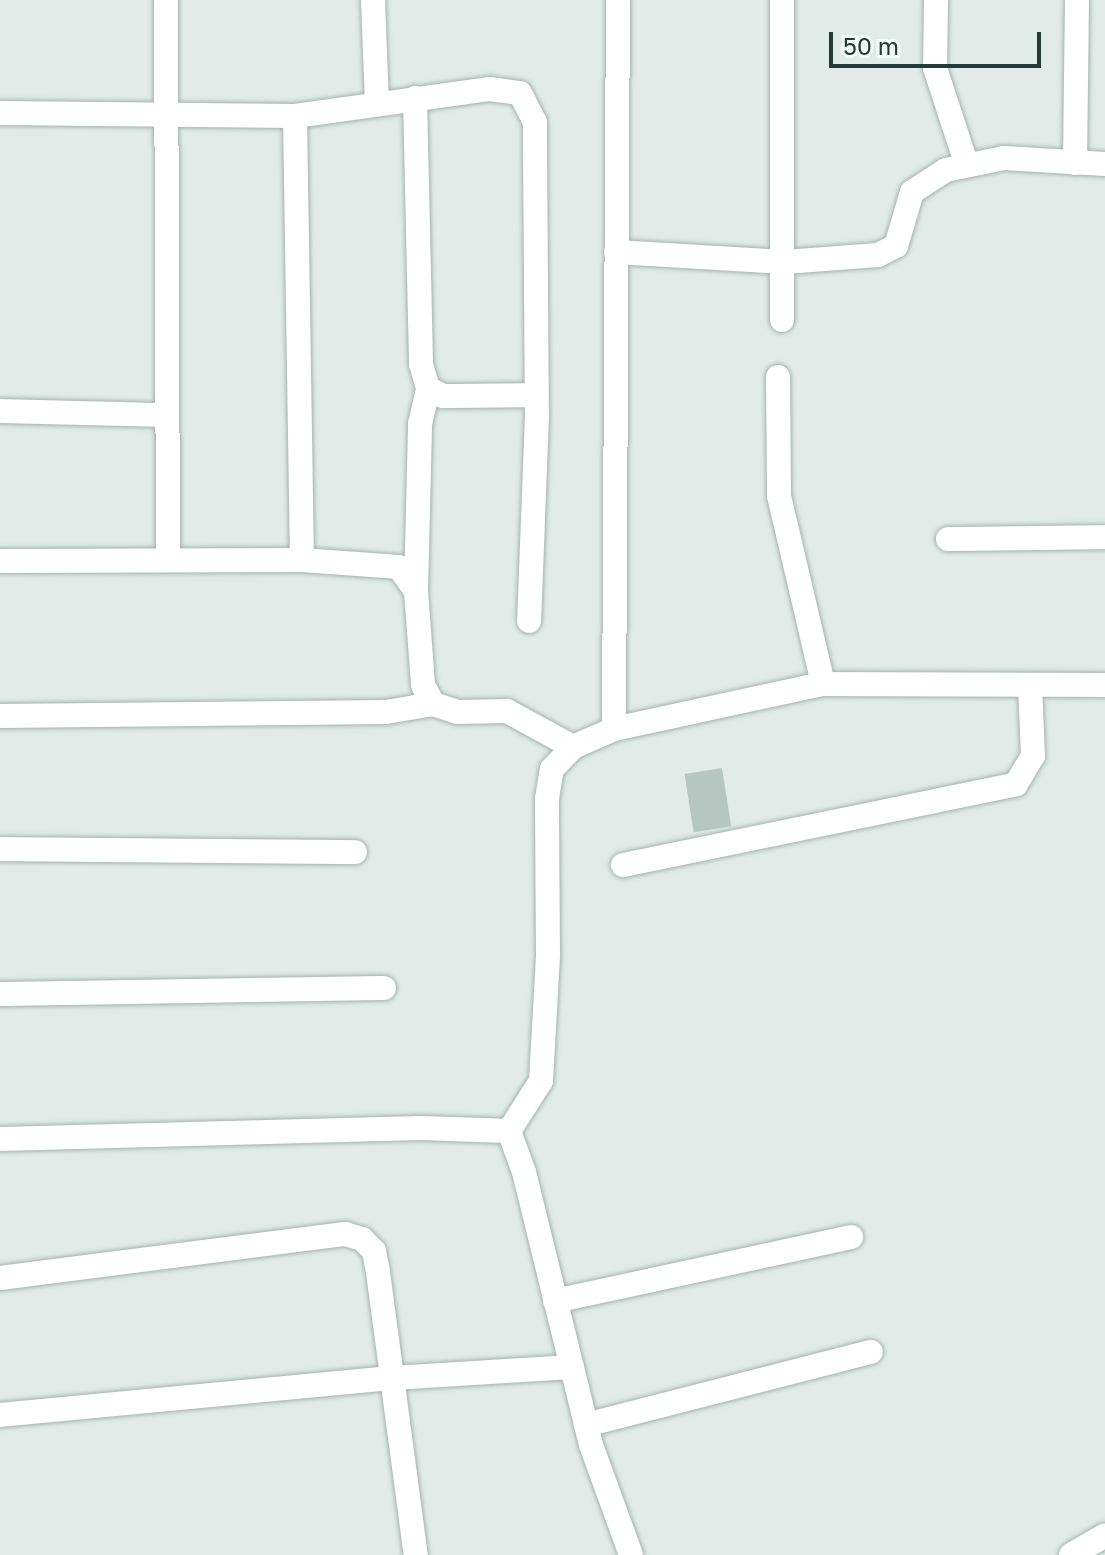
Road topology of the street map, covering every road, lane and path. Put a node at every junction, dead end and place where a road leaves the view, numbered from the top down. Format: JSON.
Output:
{"nodes":[{"id":1,"x":166,"y":0,"type":"edge"},
{"id":2,"x":373,"y":0,"type":"edge"},
{"id":3,"x":618,"y":0,"type":"edge"},
{"id":4,"x":782,"y":0,"type":"edge"},
{"id":5,"x":936,"y":0,"type":"edge"},
{"id":6,"x":1077,"y":0,"type":"edge"},
{"id":7,"x":415,"y":98,"type":"junction"},
{"id":8,"x":377,"y":103,"type":"junction"},
{"id":9,"x":0,"y":113,"type":"edge"},
{"id":10,"x":165,"y":116,"type":"junction"},
{"id":11,"x":295,"y":116,"type":"junction"},
{"id":12,"x":966,"y":163,"type":"junction"},
{"id":13,"x":1075,"y":163,"type":"junction"},
{"id":14,"x":1105,"y":164,"type":"edge"},
{"id":15,"x":616,"y":252,"type":"junction"},
{"id":16,"x":785,"y":262,"type":"junction"},
{"id":17,"x":782,"y":320,"type":"dead end"},
{"id":18,"x":778,"y":377,"type":"dead end"},
{"id":19,"x":428,"y":388,"type":"junction"},
{"id":20,"x":536,"y":395,"type":"junction"},
{"id":21,"x":0,"y":411,"type":"edge"},
{"id":22,"x":167,"y":415,"type":"junction"},
{"id":23,"x":1105,"y":537,"type":"edge"},
{"id":24,"x":948,"y":539,"type":"dead end"},
{"id":25,"x":168,"y":559,"type":"junction"},
{"id":26,"x":302,"y":560,"type":"junction"},
{"id":27,"x":0,"y":561,"type":"edge"},
{"id":28,"x":416,"y":591,"type":"junction"},
{"id":29,"x":529,"y":621,"type":"dead end"},
{"id":30,"x":823,"y":684,"type":"junction"},
{"id":31,"x":1030,"y":685,"type":"junction"},
{"id":32,"x":1105,"y":685,"type":"edge"},
{"id":33,"x":433,"y":704,"type":"junction"},
{"id":34,"x":0,"y":716,"type":"edge"},
{"id":35,"x":614,"y":729,"type":"junction"},
{"id":36,"x":573,"y":747,"type":"junction"},
{"id":37,"x":0,"y":849,"type":"edge"},
{"id":38,"x":355,"y":852,"type":"dead end"},
{"id":39,"x":623,"y":865,"type":"dead end"},
{"id":40,"x":384,"y":988,"type":"dead end"},
{"id":41,"x":0,"y":994,"type":"edge"},
{"id":42,"x":509,"y":1131,"type":"junction"},
{"id":43,"x":0,"y":1139,"type":"edge"},
{"id":44,"x":851,"y":1237,"type":"dead end"},
{"id":45,"x":0,"y":1278,"type":"edge"},
{"id":46,"x":555,"y":1301,"type":"junction"},
{"id":47,"x":871,"y":1352,"type":"dead end"},
{"id":48,"x":572,"y":1367,"type":"junction"},
{"id":49,"x":392,"y":1378,"type":"junction"},
{"id":50,"x":0,"y":1415,"type":"edge"},
{"id":51,"x":586,"y":1425,"type":"junction"},
{"id":52,"x":1105,"y":1535,"type":"edge"},
{"id":53,"x":416,"y":1555,"type":"edge"},
{"id":54,"x":631,"y":1555,"type":"edge"},
{"id":55,"x":1071,"y":1555,"type":"edge"}],
"edges":[{"from":1,"to":10,"type":"street"},
{"from":2,"to":8,"type":"street"},
{"from":3,"to":15,"type":"street"},
{"from":4,"to":16,"type":"street"},
{"from":5,"to":12,"type":"street"},
{"from":6,"to":13,"type":"street"},
{"from":7,"to":8,"type":"street"},
{"from":7,"to":19,"type":"street"},
{"from":7,"to":20,"type":"street"},
{"from":8,"to":11,"type":"street"},
{"from":9,"to":10,"type":"street"},
{"from":10,"to":11,"type":"street"},
{"from":10,"to":22,"type":"street"},
{"from":11,"to":26,"type":"street"},
{"from":12,"to":13,"type":"street"},
{"from":12,"to":16,"type":"street"},
{"from":13,"to":14,"type":"street"},
{"from":15,"to":16,"type":"street"},
{"from":15,"to":35,"type":"street"},
{"from":16,"to":17,"type":"street"},
{"from":18,"to":30,"type":"street"},
{"from":19,"to":20,"type":"street"},
{"from":19,"to":28,"type":"street"},
{"from":20,"to":29,"type":"street"},
{"from":21,"to":22,"type":"street"},
{"from":22,"to":25,"type":"street"},
{"from":23,"to":24,"type":"street"},
{"from":25,"to":26,"type":"street"},
{"from":25,"to":27,"type":"street"},
{"from":26,"to":28,"type":"street"},
{"from":28,"to":33,"type":"street"},
{"from":30,"to":31,"type":"street"},
{"from":30,"to":35,"type":"street"},
{"from":31,"to":32,"type":"street"},
{"from":31,"to":39,"type":"street"},
{"from":33,"to":34,"type":"street"},
{"from":33,"to":36,"type":"street"},
{"from":35,"to":36,"type":"street"},
{"from":36,"to":42,"type":"street"},
{"from":37,"to":38,"type":"street"},
{"from":40,"to":41,"type":"street"},
{"from":42,"to":43,"type":"street"},
{"from":42,"to":46,"type":"street"},
{"from":44,"to":46,"type":"street"},
{"from":45,"to":49,"type":"street"},
{"from":46,"to":48,"type":"street"},
{"from":47,"to":51,"type":"street"},
{"from":48,"to":49,"type":"street"},
{"from":48,"to":51,"type":"street"},
{"from":49,"to":50,"type":"street"},
{"from":49,"to":53,"type":"street"},
{"from":51,"to":54,"type":"street"},
{"from":52,"to":55,"type":"street"}]}
